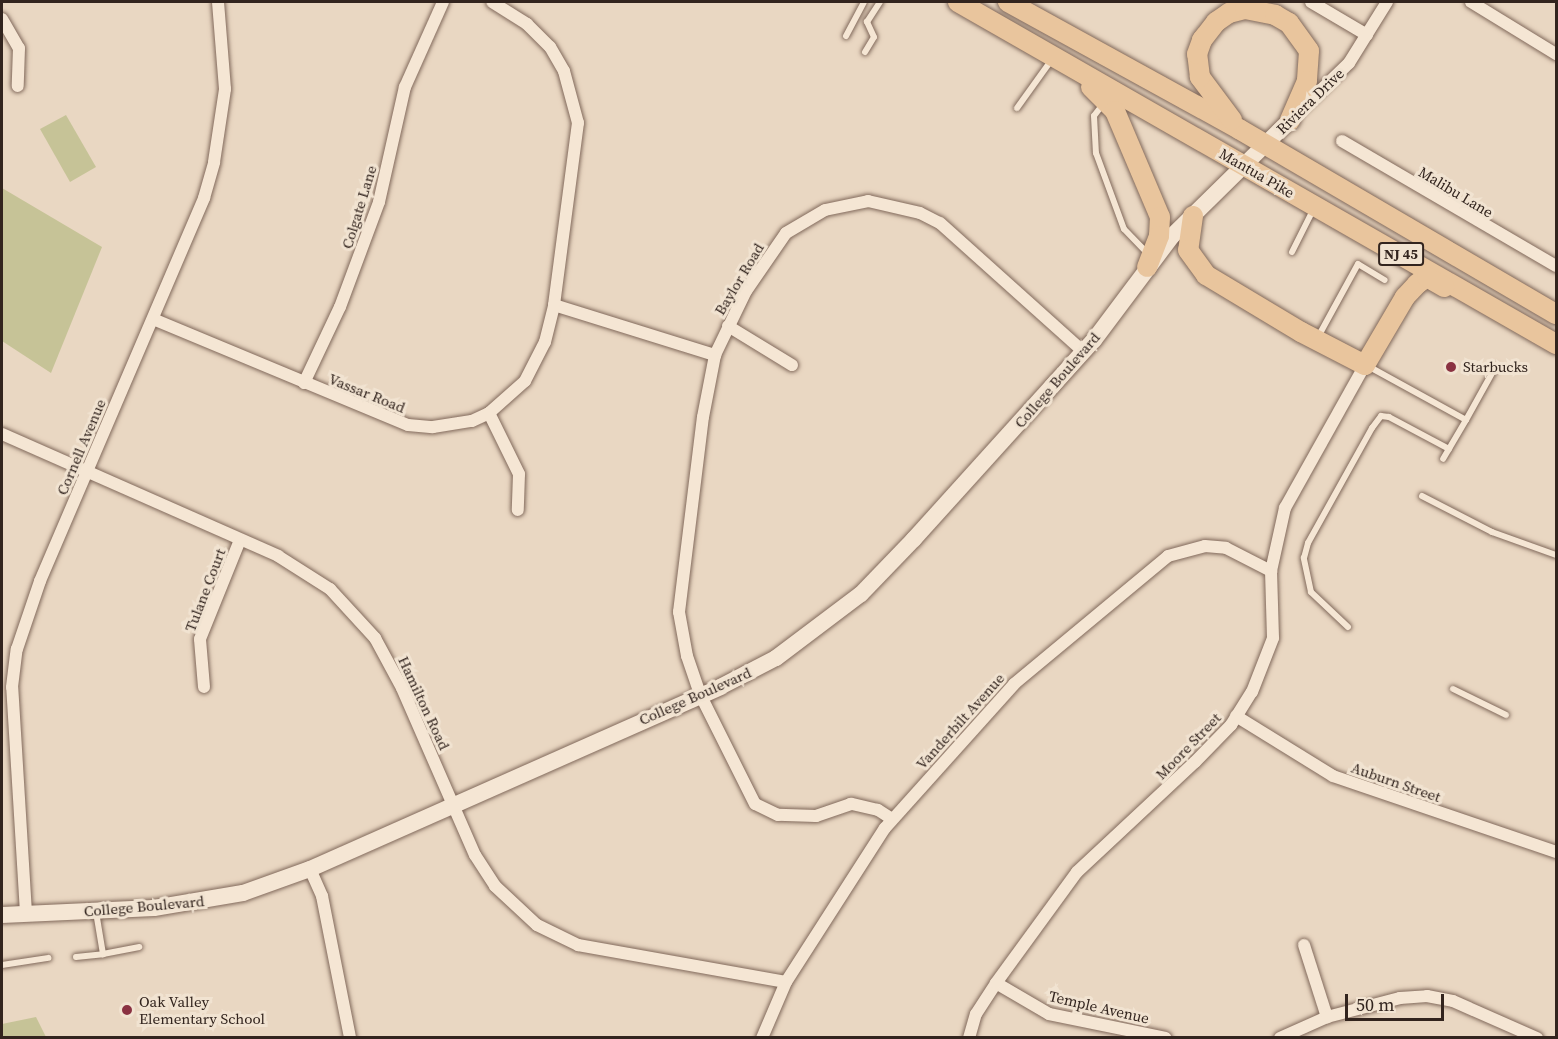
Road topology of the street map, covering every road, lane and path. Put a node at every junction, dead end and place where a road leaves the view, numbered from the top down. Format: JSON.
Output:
{"nodes":[{"id":1,"x":218,"y":2,"type":"edge"},
{"id":2,"x":443,"y":2,"type":"edge"},
{"id":3,"x":492,"y":2,"type":"edge"},
{"id":4,"x":864,"y":2,"type":"edge"},
{"id":5,"x":880,"y":2,"type":"edge"},
{"id":6,"x":958,"y":2,"type":"edge"},
{"id":7,"x":1008,"y":2,"type":"edge"},
{"id":8,"x":1311,"y":2,"type":"edge"},
{"id":9,"x":1387,"y":2,"type":"edge"},
{"id":10,"x":1471,"y":2,"type":"edge"},
{"id":11,"x":2,"y":19,"type":"edge"},
{"id":12,"x":1367,"y":35,"type":"junction"},
{"id":13,"x":846,"y":36,"type":"dead end"},
{"id":14,"x":1021,"y":38,"type":"junction"},
{"id":15,"x":865,"y":52,"type":"dead end"},
{"id":16,"x":1557,"y":54,"type":"edge"},
{"id":17,"x":1050,"y":62,"type":"junction"},
{"id":18,"x":18,"y":86,"type":"dead end"},
{"id":19,"x":1106,"y":100,"type":"junction"},
{"id":20,"x":1017,"y":108,"type":"dead end"},
{"id":21,"x":1290,"y":120,"type":"junction"},
{"id":22,"x":1239,"y":129,"type":"junction"},
{"id":23,"x":1342,"y":141,"type":"dead end"},
{"id":24,"x":1265,"y":145,"type":"junction"},
{"id":25,"x":1246,"y":165,"type":"junction"},
{"id":26,"x":1322,"y":211,"type":"junction"},
{"id":27,"x":1193,"y":216,"type":"junction"},
{"id":28,"x":1168,"y":228,"type":"junction"},
{"id":29,"x":1293,"y":252,"type":"dead end"},
{"id":30,"x":1149,"y":262,"type":"junction"},
{"id":31,"x":1557,"y":266,"type":"edge"},
{"id":32,"x":1385,"y":280,"type":"dead end"},
{"id":33,"x":1405,"y":297,"type":"junction"},
{"id":34,"x":554,"y":305,"type":"junction"},
{"id":35,"x":1557,"y":314,"type":"edge"},
{"id":36,"x":153,"y":319,"type":"junction"},
{"id":37,"x":1521,"y":323,"type":"junction"},
{"id":38,"x":728,"y":326,"type":"junction"},
{"id":39,"x":1316,"y":340,"type":"junction"},
{"id":40,"x":1557,"y":344,"type":"edge"},
{"id":41,"x":1084,"y":351,"type":"junction"},
{"id":42,"x":715,"y":355,"type":"junction"},
{"id":43,"x":792,"y":365,"type":"dead end"},
{"id":44,"x":1365,"y":365,"type":"junction"},
{"id":45,"x":1495,"y":368,"type":"dead end"},
{"id":46,"x":304,"y":383,"type":"junction"},
{"id":47,"x":489,"y":412,"type":"junction"},
{"id":48,"x":1466,"y":420,"type":"junction"},
{"id":49,"x":2,"y":434,"type":"edge"},
{"id":50,"x":1449,"y":449,"type":"junction"},
{"id":51,"x":1443,"y":459,"type":"dead end"},
{"id":52,"x":89,"y":472,"type":"junction"},
{"id":53,"x":1422,"y":496,"type":"dead end"},
{"id":54,"x":518,"y":510,"type":"dead end"},
{"id":55,"x":240,"y":540,"type":"junction"},
{"id":56,"x":1557,"y":555,"type":"edge"},
{"id":57,"x":1271,"y":571,"type":"junction"},
{"id":58,"x":1348,"y":627,"type":"dead end"},
{"id":59,"x":204,"y":687,"type":"dead end"},
{"id":60,"x":1454,"y":689,"type":"dead end"},
{"id":61,"x":700,"y":694,"type":"junction"},
{"id":62,"x":1506,"y":715,"type":"dead end"},
{"id":63,"x":1236,"y":716,"type":"junction"},
{"id":64,"x":455,"y":803,"type":"junction"},
{"id":65,"x":892,"y":819,"type":"junction"},
{"id":66,"x":1557,"y":852,"type":"edge"},
{"id":67,"x":310,"y":869,"type":"junction"},
{"id":68,"x":96,"y":911,"type":"junction"},
{"id":69,"x":26,"y":913,"type":"junction"},
{"id":70,"x":2,"y":915,"type":"edge"},
{"id":71,"x":1304,"y":945,"type":"dead end"},
{"id":72,"x":139,"y":946,"type":"dead end"},
{"id":73,"x":103,"y":954,"type":"junction"},
{"id":74,"x":76,"y":957,"type":"dead end"},
{"id":75,"x":48,"y":958,"type":"dead end"},
{"id":76,"x":2,"y":966,"type":"edge"},
{"id":77,"x":786,"y":982,"type":"junction"},
{"id":78,"x":996,"y":983,"type":"junction"},
{"id":79,"x":1327,"y":1017,"type":"junction"},
{"id":80,"x":350,"y":1038,"type":"edge"},
{"id":81,"x":762,"y":1038,"type":"edge"},
{"id":82,"x":969,"y":1038,"type":"edge"},
{"id":83,"x":1167,"y":1038,"type":"edge"},
{"id":84,"x":1280,"y":1038,"type":"edge"},
{"id":85,"x":1537,"y":1038,"type":"edge"}],
"edges":[{"from":1,"to":36,"type":"street","name":"Cornell Avenue"},
{"from":2,"to":46,"type":"street","name":"Colgate Lane"},
{"from":3,"to":34,"type":"street","name":"Vassar Road"},
{"from":4,"to":13,"type":"lane"},
{"from":5,"to":15,"type":"lane"},
{"from":6,"to":14,"type":"main road","name":"Mantua Pike","number":"NJ 45"},
{"from":7,"to":22,"type":"main road","name":"Mantua Pike","number":"NJ 45"},
{"from":8,"to":12,"type":"street"},
{"from":9,"to":12,"type":"street","name":"Riviera Drive"},
{"from":10,"to":16,"type":"street"},
{"from":11,"to":18,"type":"street"},
{"from":12,"to":21,"type":"street","name":"Riviera Drive"},
{"from":14,"to":17,"type":"main road"},
{"from":14,"to":25,"type":"main road","name":"Mantua Pike","number":"NJ 45"},
{"from":17,"to":19,"type":"main road"},
{"from":17,"to":20,"type":"lane"},
{"from":19,"to":28,"type":"main road"},
{"from":19,"to":30,"type":"lane"},
{"from":21,"to":22,"type":"main road"},
{"from":21,"to":24,"type":"street","name":"Riviera Drive"},
{"from":22,"to":24,"type":"main road","name":"Mantua Pike","number":"NJ 45"},
{"from":23,"to":31,"type":"street","name":"Malibu Lane"},
{"from":24,"to":25,"type":"street","name":"Riviera Drive"},
{"from":24,"to":35,"type":"main road","name":"Mantua Pike","number":"NJ 45"},
{"from":25,"to":26,"type":"main road","name":"Mantua Pike","number":"NJ 45"},
{"from":25,"to":27,"type":"street"},
{"from":26,"to":29,"type":"lane"},
{"from":26,"to":33,"type":"main road"},
{"from":26,"to":37,"type":"main road","name":"Mantua Pike","number":"NJ 45"},
{"from":27,"to":28,"type":"street"},
{"from":27,"to":39,"type":"main road"},
{"from":28,"to":30,"type":"main road"},
{"from":30,"to":41,"type":"street","name":"College Boulevard"},
{"from":32,"to":39,"type":"lane"},
{"from":33,"to":37,"type":"main road"},
{"from":33,"to":44,"type":"main road"},
{"from":34,"to":42,"type":"street"},
{"from":34,"to":47,"type":"street","name":"Vassar Road"},
{"from":36,"to":46,"type":"street","name":"Vassar Road"},
{"from":36,"to":52,"type":"street","name":"Cornell Avenue"},
{"from":37,"to":40,"type":"main road","name":"Mantua Pike","number":"NJ 45"},
{"from":38,"to":41,"type":"street","name":"Baylor Road"},
{"from":38,"to":42,"type":"street","name":"Baylor Road"},
{"from":38,"to":43,"type":"street"},
{"from":39,"to":44,"type":"main road"},
{"from":41,"to":61,"type":"street","name":"College Boulevard"},
{"from":42,"to":61,"type":"street","name":"Baylor Road"},
{"from":44,"to":48,"type":"lane"},
{"from":44,"to":57,"type":"street","name":"Moore Street"},
{"from":45,"to":48,"type":"lane"},
{"from":46,"to":47,"type":"street","name":"Vassar Road"},
{"from":47,"to":54,"type":"street"},
{"from":48,"to":50,"type":"lane"},
{"from":49,"to":52,"type":"street","name":"Hamilton Road"},
{"from":50,"to":51,"type":"lane"},
{"from":50,"to":58,"type":"lane"},
{"from":52,"to":55,"type":"street","name":"Hamilton Road"},
{"from":52,"to":69,"type":"street","name":"Cornell Avenue"},
{"from":53,"to":56,"type":"lane"},
{"from":55,"to":59,"type":"street","name":"Tulane Court"},
{"from":55,"to":64,"type":"street","name":"Hamilton Road"},
{"from":57,"to":63,"type":"street","name":"Moore Street"},
{"from":57,"to":65,"type":"street","name":"Vanderbilt Avenue"},
{"from":60,"to":62,"type":"lane"},
{"from":61,"to":64,"type":"street","name":"College Boulevard"},
{"from":61,"to":65,"type":"street","name":"Baylor Road"},
{"from":63,"to":66,"type":"street","name":"Auburn Street"},
{"from":63,"to":78,"type":"street","name":"Moore Street"},
{"from":64,"to":67,"type":"street","name":"College Boulevard"},
{"from":64,"to":77,"type":"street","name":"Hamilton Road"},
{"from":65,"to":77,"type":"street","name":"Vanderbilt Avenue"},
{"from":67,"to":68,"type":"street","name":"College Boulevard"},
{"from":67,"to":80,"type":"street"},
{"from":68,"to":69,"type":"street","name":"College Boulevard"},
{"from":68,"to":73,"type":"lane"},
{"from":69,"to":70,"type":"street","name":"College Boulevard"},
{"from":71,"to":79,"type":"street"},
{"from":72,"to":73,"type":"lane"},
{"from":73,"to":74,"type":"lane"},
{"from":75,"to":76,"type":"lane"},
{"from":77,"to":81,"type":"street","name":"Vanderbilt Avenue"},
{"from":78,"to":82,"type":"street","name":"Moore Street"},
{"from":78,"to":83,"type":"street","name":"Temple Avenue"},
{"from":79,"to":84,"type":"street"},
{"from":79,"to":85,"type":"street"}]}
